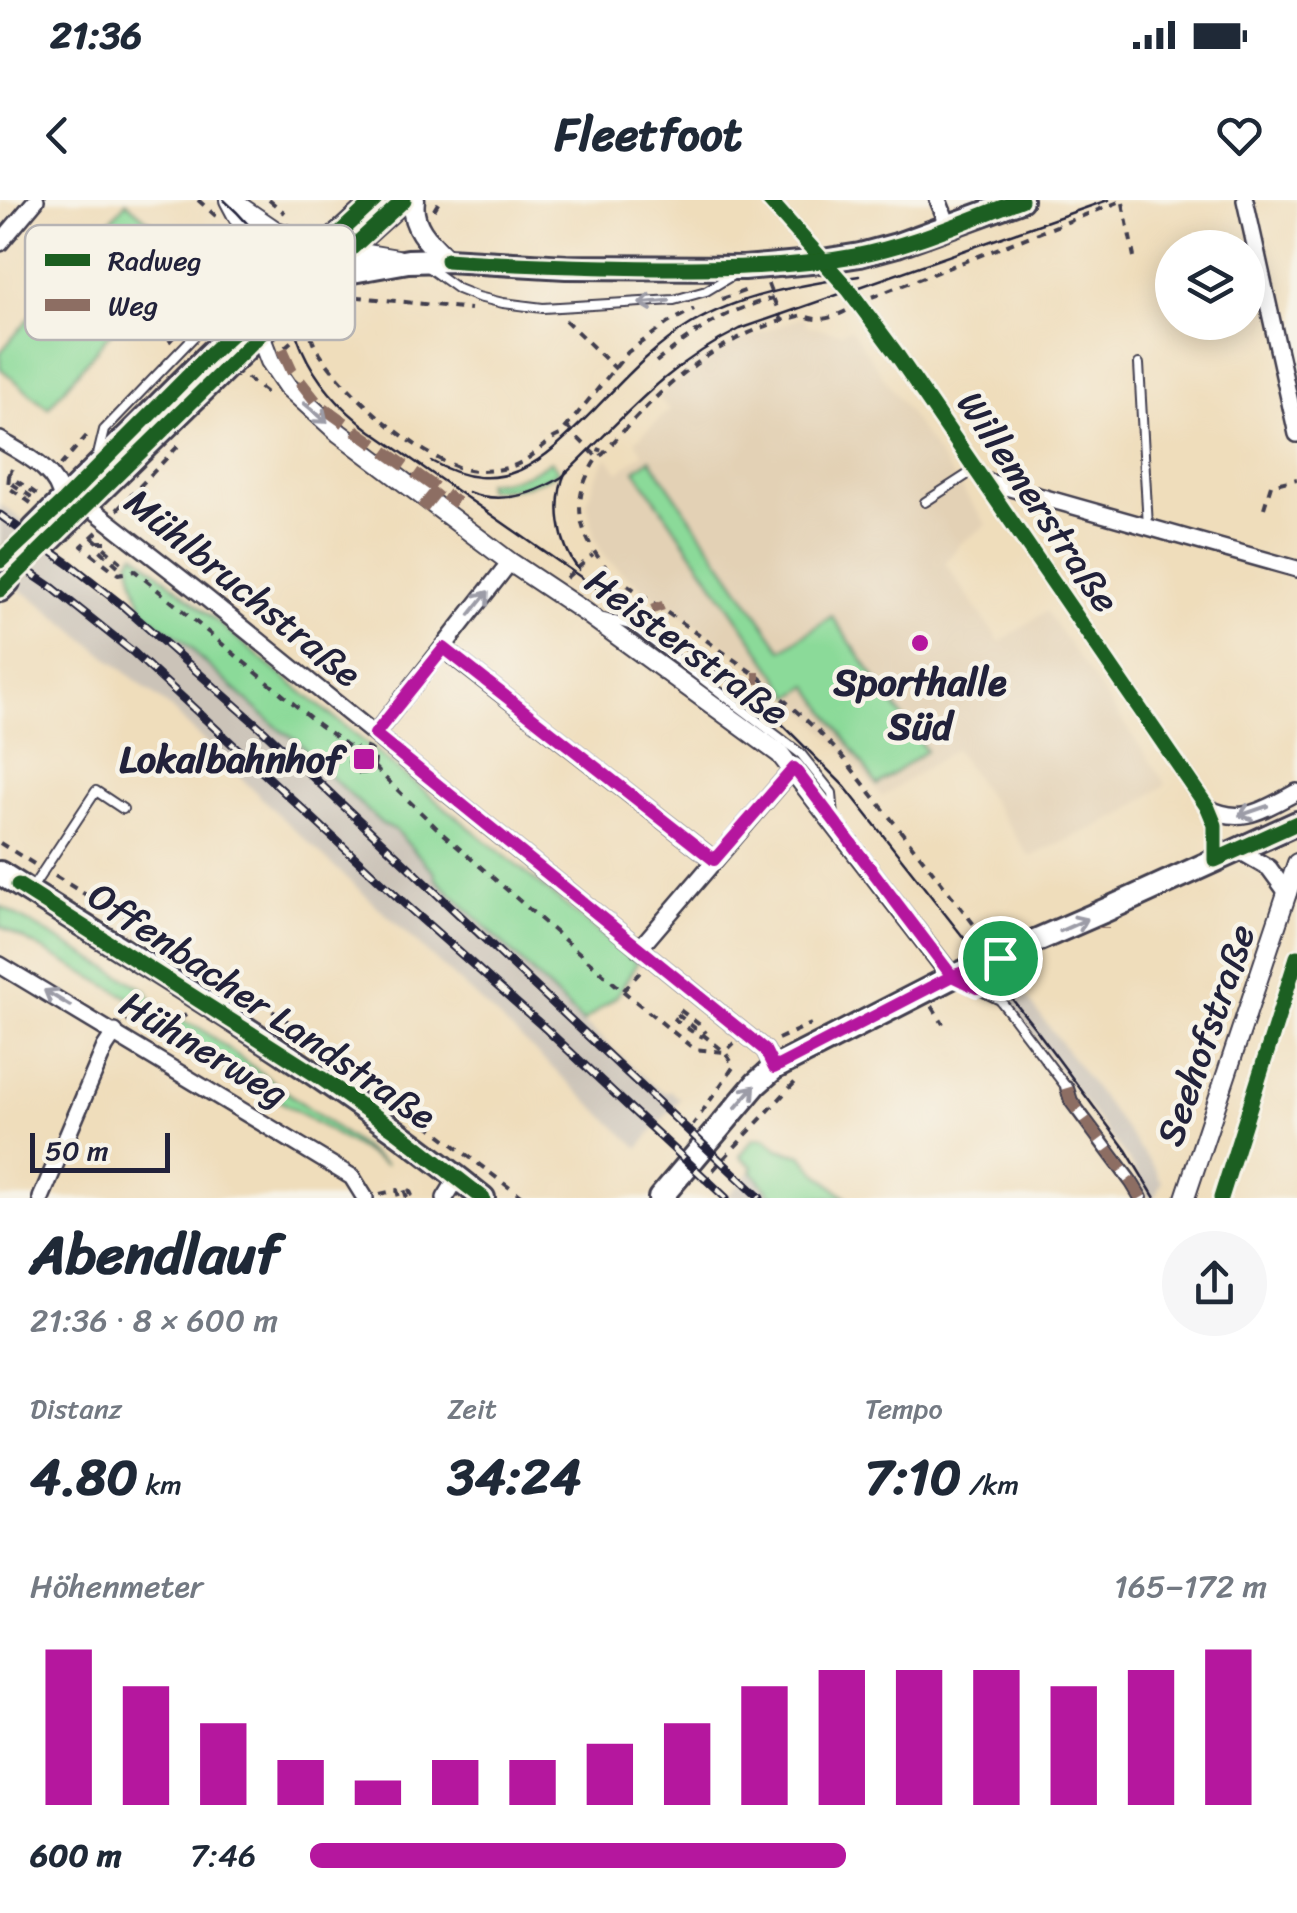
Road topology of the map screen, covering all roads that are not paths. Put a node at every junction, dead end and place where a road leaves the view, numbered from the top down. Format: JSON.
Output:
{"nodes":[{"id":1,"x":36,"y":200,"type":"edge"},
{"id":2,"x":230,"y":200,"type":"edge"},
{"id":3,"x":404,"y":200,"type":"edge"},
{"id":4,"x":414,"y":200,"type":"edge"},
{"id":5,"x":769,"y":200,"type":"edge"},
{"id":6,"x":938,"y":200,"type":"edge"},
{"id":7,"x":1021,"y":200,"type":"edge"},
{"id":8,"x":1245,"y":200,"type":"edge"},
{"id":9,"x":364,"y":204,"type":"edge"},
{"id":10,"x":242,"y":225,"type":"edge"},
{"id":11,"x":267,"y":225,"type":"edge"},
{"id":12,"x":345,"y":225,"type":"edge"},
{"id":13,"x":950,"y":227,"type":"junction"},
{"id":14,"x":0,"y":243,"type":"edge"},
{"id":15,"x":355,"y":246,"type":"edge"},
{"id":16,"x":355,"y":252,"type":"edge"},
{"id":17,"x":447,"y":260,"type":"junction"},
{"id":18,"x":414,"y":261,"type":"junction"},
{"id":19,"x":822,"y":261,"type":"junction"},
{"id":20,"x":355,"y":271,"type":"edge"},
{"id":21,"x":748,"y":278,"type":"junction"},
{"id":22,"x":230,"y":340,"type":"edge"},
{"id":23,"x":238,"y":340,"type":"edge"},
{"id":24,"x":263,"y":340,"type":"edge"},
{"id":25,"x":1138,"y":364,"type":"dead end"},
{"id":26,"x":1297,"y":434,"type":"edge"},
{"id":27,"x":0,"y":440,"type":"edge"},
{"id":28,"x":981,"y":475,"type":"junction"},
{"id":29,"x":926,"y":502,"type":"dead end"},
{"id":30,"x":86,"y":504,"type":"junction"},
{"id":31,"x":47,"y":515,"type":"junction"},
{"id":32,"x":1148,"y":528,"type":"junction"},
{"id":33,"x":510,"y":562,"type":"junction"},
{"id":34,"x":1297,"y":568,"type":"edge"},
{"id":35,"x":585,"y":612,"type":"junction"},
{"id":36,"x":444,"y":648,"type":"junction"},
{"id":37,"x":375,"y":734,"type":"junction"},
{"id":38,"x":794,"y":768,"type":"junction"},
{"id":39,"x":1297,"y":792,"type":"edge"},
{"id":40,"x":123,"y":808,"type":"dead end"},
{"id":41,"x":1208,"y":808,"type":"junction"},
{"id":42,"x":1297,"y":822,"type":"edge"},
{"id":43,"x":835,"y":823,"type":"junction"},
{"id":44,"x":1238,"y":850,"type":"junction"},
{"id":45,"x":714,"y":860,"type":"junction"},
{"id":46,"x":1215,"y":860,"type":"junction"},
{"id":47,"x":1297,"y":863,"type":"edge"},
{"id":48,"x":12,"y":882,"type":"edge"},
{"id":49,"x":1288,"y":894,"type":"junction"},
{"id":50,"x":646,"y":954,"type":"junction"},
{"id":51,"x":0,"y":964,"type":"edge"},
{"id":52,"x":952,"y":976,"type":"junction"},
{"id":53,"x":115,"y":1032,"type":"junction"},
{"id":54,"x":774,"y":1068,"type":"junction"},
{"id":55,"x":1066,"y":1088,"type":"joint"},
{"id":56,"x":458,"y":1177,"type":"junction"},
{"id":57,"x":41,"y":1198,"type":"edge"},
{"id":58,"x":365,"y":1198,"type":"edge"},
{"id":59,"x":445,"y":1198,"type":"edge"},
{"id":60,"x":483,"y":1198,"type":"edge"},
{"id":61,"x":660,"y":1198,"type":"edge"},
{"id":62,"x":1141,"y":1198,"type":"edge"},
{"id":63,"x":1185,"y":1198,"type":"edge"}],
"edges":[{"from":1,"to":14,"type":"street"},
{"from":2,"to":10,"type":"street"},
{"from":2,"to":11,"type":"street"},
{"from":3,"to":15,"type":"main road"},
{"from":4,"to":17,"type":"main road"},
{"from":5,"to":19,"type":"street","name":"Willemerstraße"},
{"from":6,"to":13,"type":"street"},
{"from":7,"to":13,"type":"main road"},
{"from":8,"to":26,"type":"street"},
{"from":9,"to":12,"type":"main road"},
{"from":13,"to":19,"type":"main road"},
{"from":16,"to":18,"type":"street"},
{"from":17,"to":18,"type":"main road"},
{"from":17,"to":21,"type":"main road"},
{"from":18,"to":20,"type":"main road"},
{"from":21,"to":18,"type":"lane","one_way":true},
{"from":19,"to":21,"type":"main road"},
{"from":19,"to":28,"type":"street","name":"Willemerstraße"},
{"from":22,"to":31,"type":"main road"},
{"from":23,"to":30,"type":"main road"},
{"from":24,"to":33,"type":"street","name":"Heisterstraße","one_way":true},
{"from":25,"to":32,"type":"lane"},
{"from":27,"to":31,"type":"street"},
{"from":28,"to":29,"type":"lane"},
{"from":28,"to":32,"type":"street"},
{"from":28,"to":41,"type":"street","name":"Willemerstraße"},
{"from":30,"to":31,"type":"main road"},
{"from":30,"to":37,"type":"street","name":"Mühlbruchstraße"},
{"from":32,"to":34,"type":"street"},
{"from":33,"to":35,"type":"street","name":"Heisterstraße"},
{"from":36,"to":33,"type":"street","one_way":true},
{"from":35,"to":38,"type":"street","name":"Heisterstraße"},
{"from":35,"to":43,"type":"lane"},
{"from":36,"to":37,"type":"street"},
{"from":36,"to":45,"type":"street"},
{"from":37,"to":50,"type":"street","name":"Mühlbruchstraße"},
{"from":38,"to":43,"type":"street","name":"Heisterstraße"},
{"from":38,"to":45,"type":"street"},
{"from":39,"to":41,"type":"street","one_way":true},
{"from":40,"to":48,"type":"lane"},
{"from":41,"to":46,"type":"street","name":"Willemerstraße"},
{"from":42,"to":44,"type":"main road"},
{"from":43,"to":52,"type":"street","name":"Heisterstraße"},
{"from":44,"to":46,"type":"main road"},
{"from":44,"to":49,"type":"street","name":"Seehofstraße"},
{"from":45,"to":50,"type":"street"},
{"from":52,"to":46,"type":"main road","one_way":true},
{"from":47,"to":49,"type":"street","name":"Seehofstraße"},
{"from":48,"to":56,"type":"main road","name":"Offenbacher Landstraße"},
{"from":49,"to":63,"type":"street","name":"Seehofstraße"},
{"from":50,"to":54,"type":"street","name":"Mühlbruchstraße"},
{"from":53,"to":51,"type":"street","name":"Hühnerweg","one_way":true},
{"from":52,"to":54,"type":"main road"},
{"from":52,"to":55,"type":"lane","name":"Heisterstraße"},
{"from":53,"to":57,"type":"street"},
{"from":53,"to":58,"type":"street","name":"Hühnerweg"},
{"from":61,"to":54,"type":"main road","one_way":true},
{"from":55,"to":62,"type":"street","name":"Heisterstraße"},
{"from":56,"to":59,"type":"street"},
{"from":56,"to":60,"type":"main road","name":"Offenbacher Landstraße"}]}
